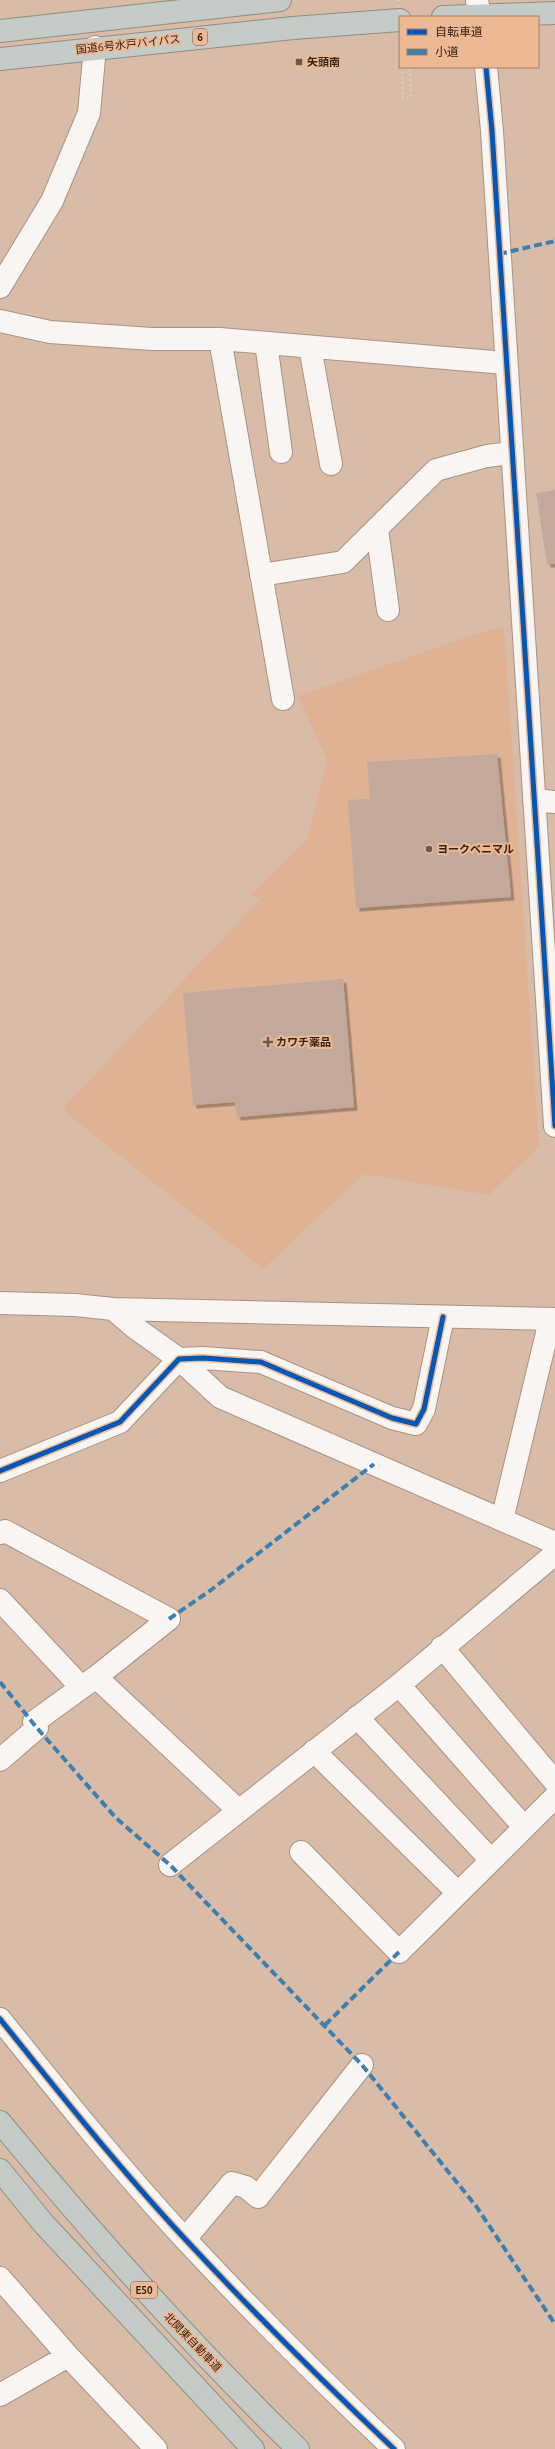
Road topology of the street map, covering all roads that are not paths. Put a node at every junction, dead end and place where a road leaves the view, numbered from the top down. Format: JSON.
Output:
{"nodes":[{"id":1,"x":280,"y":0,"type":"edge"},
{"id":2,"x":479,"y":10,"type":"edge"},
{"id":3,"x":555,"y":13,"type":"edge"},
{"id":4,"x":448,"y":16,"type":"edge"},
{"id":5,"x":399,"y":20,"type":"edge"},
{"id":6,"x":0,"y":31,"type":"edge"},
{"id":7,"x":95,"y":47,"type":"junction"},
{"id":8,"x":0,"y":59,"type":"edge"},
{"id":9,"x":486,"y":68,"type":"edge"},
{"id":10,"x":0,"y":288,"type":"edge"},
{"id":11,"x":0,"y":321,"type":"edge"},
{"id":12,"x":220,"y":340,"type":"junction"},
{"id":13,"x":266,"y":343,"type":"junction"},
{"id":14,"x":310,"y":347,"type":"junction"},
{"id":15,"x":505,"y":363,"type":"junction"},
{"id":16,"x":281,"y":452,"type":"dead end"},
{"id":17,"x":511,"y":453,"type":"junction"},
{"id":18,"x":331,"y":464,"type":"dead end"},
{"id":19,"x":377,"y":529,"type":"junction"},
{"id":20,"x":261,"y":575,"type":"junction"},
{"id":21,"x":388,"y":610,"type":"dead end"},
{"id":22,"x":283,"y":699,"type":"dead end"},
{"id":23,"x":534,"y":800,"type":"junction"},
{"id":24,"x":555,"y":802,"type":"edge"},
{"id":25,"x":548,"y":912,"type":"edge"},
{"id":26,"x":555,"y":1126,"type":"edge"},
{"id":27,"x":0,"y":1303,"type":"edge"},
{"id":28,"x":113,"y":1309,"type":"junction"},
{"id":29,"x":443,"y":1317,"type":"junction"},
{"id":30,"x":550,"y":1319,"type":"edge"},
{"id":31,"x":179,"y":1360,"type":"junction"},
{"id":32,"x":0,"y":1471,"type":"edge"},
{"id":33,"x":502,"y":1520,"type":"junction"},
{"id":34,"x":0,"y":1533,"type":"edge"},
{"id":35,"x":555,"y":1543,"type":"edge"},
{"id":36,"x":555,"y":1554,"type":"edge"},
{"id":37,"x":0,"y":1600,"type":"edge"},
{"id":38,"x":442,"y":1647,"type":"junction"},
{"id":39,"x":89,"y":1682,"type":"junction"},
{"id":40,"x":399,"y":1684,"type":"junction"},
{"id":41,"x":357,"y":1717,"type":"junction"},
{"id":42,"x":314,"y":1751,"type":"junction"},
{"id":43,"x":0,"y":1760,"type":"edge"},
{"id":44,"x":555,"y":1782,"type":"edge"},
{"id":45,"x":555,"y":1797,"type":"edge"},
{"id":46,"x":238,"y":1810,"type":"junction"},
{"id":47,"x":524,"y":1827,"type":"junction"},
{"id":48,"x":301,"y":1852,"type":"dead end"},
{"id":49,"x":491,"y":1860,"type":"junction"},
{"id":50,"x":170,"y":1865,"type":"dead end"},
{"id":51,"x":458,"y":1893,"type":"junction"},
{"id":52,"x":0,"y":2019,"type":"edge"},
{"id":53,"x":362,"y":2065,"type":"dead end"},
{"id":54,"x":0,"y":2122,"type":"edge"},
{"id":55,"x":0,"y":2170,"type":"edge"},
{"id":56,"x":184,"y":2239,"type":"junction"},
{"id":57,"x":0,"y":2278,"type":"edge"},
{"id":58,"x":68,"y":2356,"type":"junction"},
{"id":59,"x":0,"y":2395,"type":"edge"},
{"id":60,"x":156,"y":2449,"type":"edge"},
{"id":61,"x":253,"y":2449,"type":"edge"},
{"id":62,"x":298,"y":2449,"type":"edge"},
{"id":63,"x":394,"y":2449,"type":"edge"}],
"edges":[{"from":1,"to":6,"type":"highway"},
{"from":2,"to":3,"type":"highway"},
{"from":2,"to":4,"type":"highway"},
{"from":5,"to":7,"type":"highway","name":"国道6号水戸バイパス","number":"6"},
{"from":7,"to":8,"type":"highway","name":"国道6号水戸バイパス","number":"6"},
{"from":7,"to":10,"type":"street"},
{"from":9,"to":15,"type":"street"},
{"from":11,"to":12,"type":"street"},
{"from":12,"to":13,"type":"street"},
{"from":12,"to":20,"type":"street"},
{"from":13,"to":14,"type":"street"},
{"from":13,"to":16,"type":"street"},
{"from":14,"to":15,"type":"street"},
{"from":14,"to":18,"type":"street"},
{"from":15,"to":17,"type":"street"},
{"from":17,"to":19,"type":"street"},
{"from":17,"to":23,"type":"street"},
{"from":19,"to":20,"type":"street"},
{"from":19,"to":21,"type":"street"},
{"from":20,"to":22,"type":"street"},
{"from":23,"to":24,"type":"street"},
{"from":23,"to":25,"type":"street"},
{"from":25,"to":26,"type":"street"},
{"from":27,"to":28,"type":"street"},
{"from":28,"to":29,"type":"street"},
{"from":28,"to":31,"type":"street"},
{"from":29,"to":30,"type":"street"},
{"from":29,"to":31,"type":"street"},
{"from":30,"to":33,"type":"street"},
{"from":31,"to":32,"type":"street"},
{"from":31,"to":33,"type":"street"},
{"from":33,"to":35,"type":"street"},
{"from":34,"to":39,"type":"street"},
{"from":36,"to":38,"type":"street"},
{"from":37,"to":39,"type":"street"},
{"from":38,"to":40,"type":"street"},
{"from":38,"to":44,"type":"street"},
{"from":39,"to":43,"type":"street"},
{"from":39,"to":46,"type":"street"},
{"from":40,"to":41,"type":"street"},
{"from":40,"to":47,"type":"street"},
{"from":41,"to":42,"type":"street"},
{"from":41,"to":49,"type":"street"},
{"from":42,"to":46,"type":"street"},
{"from":42,"to":51,"type":"street"},
{"from":45,"to":47,"type":"street"},
{"from":46,"to":50,"type":"street"},
{"from":47,"to":49,"type":"street"},
{"from":48,"to":51,"type":"street"},
{"from":49,"to":51,"type":"street"},
{"from":52,"to":56,"type":"street"},
{"from":53,"to":56,"type":"street"},
{"from":54,"to":62,"type":"highway","name":"北関東自動車道","number":"E50"},
{"from":55,"to":61,"type":"highway","number":"E50"},
{"from":56,"to":63,"type":"street"},
{"from":57,"to":58,"type":"street"},
{"from":58,"to":59,"type":"street"},
{"from":58,"to":60,"type":"street"}]}
